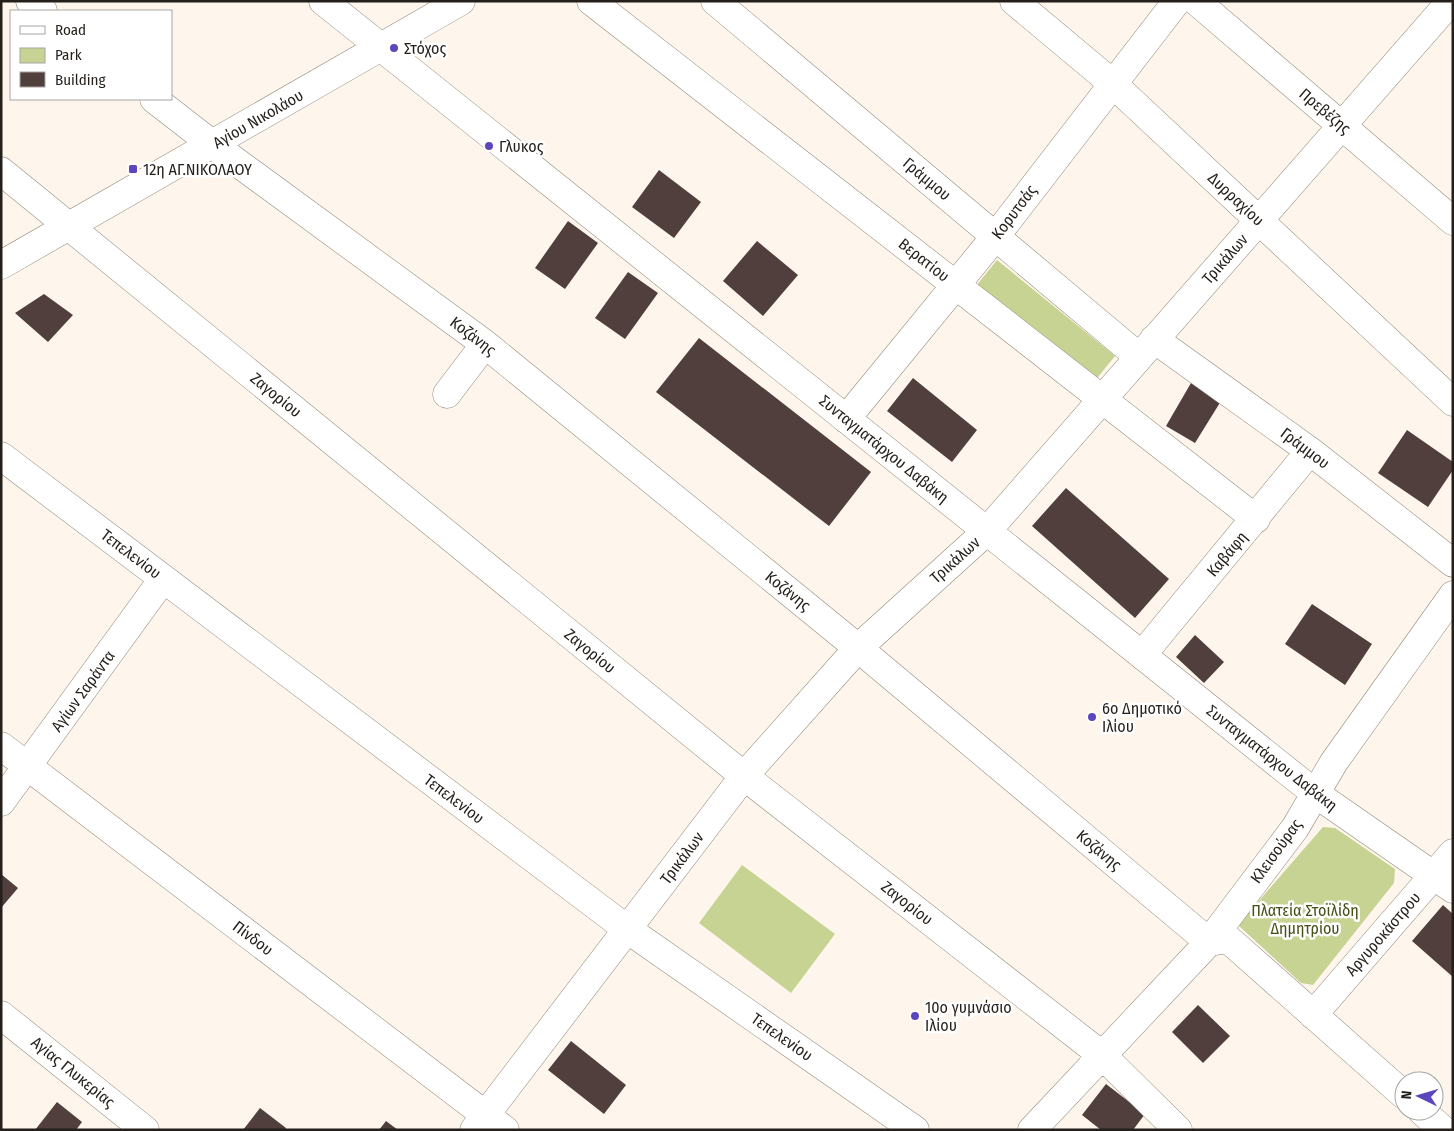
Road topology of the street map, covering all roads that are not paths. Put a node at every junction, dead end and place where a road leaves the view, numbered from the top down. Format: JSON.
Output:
{"nodes":[{"id":1,"x":30,"y":1,"type":"edge"},
{"id":2,"x":323,"y":1,"type":"edge"},
{"id":3,"x":461,"y":1,"type":"edge"},
{"id":4,"x":591,"y":1,"type":"edge"},
{"id":5,"x":715,"y":1,"type":"edge"},
{"id":6,"x":1014,"y":1,"type":"edge"},
{"id":7,"x":1177,"y":1,"type":"edge"},
{"id":8,"x":1196,"y":1,"type":"edge"},
{"id":9,"x":1444,"y":8,"type":"edge"},
{"id":10,"x":42,"y":10,"type":"edge"},
{"id":11,"x":382,"y":48,"type":"junction"},
{"id":12,"x":1112,"y":83,"type":"junction"},
{"id":13,"x":155,"y":100,"type":"edge"},
{"id":14,"x":1342,"y":125,"type":"junction"},
{"id":15,"x":212,"y":144,"type":"junction"},
{"id":16,"x":1,"y":171,"type":"edge"},
{"id":17,"x":1258,"y":221,"type":"junction"},
{"id":18,"x":1453,"y":221,"type":"edge"},
{"id":19,"x":70,"y":226,"type":"junction"},
{"id":20,"x":995,"y":237,"type":"junction"},
{"id":21,"x":1,"y":265,"type":"edge"},
{"id":22,"x":956,"y":284,"type":"junction"},
{"id":23,"x":485,"y":344,"type":"junction"},
{"id":24,"x":1147,"y":348,"type":"junction"},
{"id":25,"x":447,"y":394,"type":"dead end"},
{"id":26,"x":1102,"y":399,"type":"junction"},
{"id":27,"x":1453,"y":402,"type":"edge"},
{"id":28,"x":846,"y":419,"type":"junction"},
{"id":29,"x":1310,"y":451,"type":"junction"},
{"id":30,"x":1,"y":456,"type":"edge"},
{"id":31,"x":1256,"y":519,"type":"junction"},
{"id":32,"x":987,"y":531,"type":"junction"},
{"id":33,"x":1453,"y":563,"type":"edge"},
{"id":34,"x":163,"y":579,"type":"junction"},
{"id":35,"x":1453,"y":595,"type":"edge"},
{"id":36,"x":858,"y":648,"type":"junction"},
{"id":37,"x":1142,"y":655,"type":"junction"},
{"id":38,"x":1,"y":746,"type":"edge"},
{"id":39,"x":28,"y":767,"type":"junction"},
{"id":40,"x":744,"y":776,"type":"junction"},
{"id":41,"x":1316,"y":794,"type":"junction"},
{"id":42,"x":1,"y":802,"type":"edge"},
{"id":43,"x":1453,"y":853,"type":"edge"},
{"id":44,"x":1444,"y":881,"type":"edge"},
{"id":45,"x":627,"y":929,"type":"junction"},
{"id":46,"x":1209,"y":942,"type":"junction"},
{"id":47,"x":1,"y":1015,"type":"edge"},
{"id":48,"x":1313,"y":1015,"type":"junction"},
{"id":49,"x":1103,"y":1056,"type":"junction"},
{"id":50,"x":1394,"y":1086,"type":"edge"},
{"id":51,"x":1433,"y":1121,"type":"edge"},
{"id":52,"x":488,"y":1125,"type":"edge"},
{"id":53,"x":145,"y":1130,"type":"edge"},
{"id":54,"x":915,"y":1130,"type":"edge"},
{"id":55,"x":1032,"y":1130,"type":"edge"},
{"id":56,"x":1178,"y":1130,"type":"edge"},
{"id":57,"x":1443,"y":1130,"type":"edge"}],
"edges":[{"from":1,"to":10,"type":"street"},
{"from":2,"to":11,"type":"street","name":"Συνταγματάρχου Δαβάκη"},
{"from":3,"to":11,"type":"street","name":"Αγίου Νικολάου"},
{"from":4,"to":22,"type":"street","name":"Βερατίου"},
{"from":5,"to":20,"type":"street","name":"Γράμμου"},
{"from":6,"to":12,"type":"street","name":"Δυρραχίου"},
{"from":7,"to":12,"type":"street","name":"Κορυτσάς"},
{"from":8,"to":14,"type":"street","name":"Πρεβέζης"},
{"from":9,"to":14,"type":"street","name":"Τρικάλων"},
{"from":11,"to":15,"type":"street","name":"Αγίου Νικολάου"},
{"from":11,"to":28,"type":"street","name":"Συνταγματάρχου Δαβάκη"},
{"from":12,"to":17,"type":"street","name":"Δυρραχίου"},
{"from":12,"to":20,"type":"street","name":"Κορυτσάς"},
{"from":13,"to":15,"type":"street","name":"Κοζάνης"},
{"from":14,"to":17,"type":"street","name":"Τρικάλων"},
{"from":14,"to":18,"type":"street","name":"Πρεβέζης"},
{"from":15,"to":19,"type":"street","name":"Αγίου Νικολάου"},
{"from":15,"to":23,"type":"street","name":"Κοζάνης"},
{"from":16,"to":19,"type":"street","name":"Ζαγορίου"},
{"from":17,"to":24,"type":"street","name":"Τρικάλων"},
{"from":17,"to":27,"type":"street","name":"Δυρραχίου"},
{"from":19,"to":21,"type":"street","name":"Αγίου Νικολάου"},
{"from":19,"to":40,"type":"street","name":"Ζαγορίου"},
{"from":20,"to":22,"type":"street","name":"Κορυτσάς"},
{"from":20,"to":24,"type":"street","name":"Γράμμου"},
{"from":22,"to":26,"type":"street","name":"Βερατίου"},
{"from":22,"to":28,"type":"street","name":"Κορυτσάς"},
{"from":23,"to":25,"type":"street"},
{"from":23,"to":36,"type":"street","name":"Κοζάνης"},
{"from":24,"to":26,"type":"street","name":"Τρικάλων"},
{"from":24,"to":29,"type":"street","name":"Γράμμου"},
{"from":26,"to":31,"type":"street","name":"Βερατίου"},
{"from":26,"to":32,"type":"street","name":"Τρικάλων"},
{"from":28,"to":32,"type":"street","name":"Συνταγματάρχου Δαβάκη"},
{"from":29,"to":31,"type":"street","name":"Καβάφη"},
{"from":29,"to":33,"type":"street","name":"Γράμμου"},
{"from":30,"to":34,"type":"street","name":"Τεπελενίου"},
{"from":31,"to":37,"type":"street","name":"Καβάφη"},
{"from":32,"to":36,"type":"street","name":"Τρικάλων"},
{"from":32,"to":37,"type":"street","name":"Συνταγματάρχου Δαβάκη"},
{"from":34,"to":39,"type":"street","name":"Αγίων Σαράντα"},
{"from":34,"to":45,"type":"street","name":"Τεπελενίου"},
{"from":35,"to":41,"type":"street","name":"Κλεισούρας"},
{"from":36,"to":40,"type":"street","name":"Τρικάλων"},
{"from":36,"to":46,"type":"street","name":"Κοζάνης"},
{"from":37,"to":41,"type":"street","name":"Συνταγματάρχου Δαβάκη"},
{"from":38,"to":39,"type":"street","name":"Πίνδου"},
{"from":39,"to":42,"type":"street","name":"Αγίων Σαράντα"},
{"from":39,"to":52,"type":"street","name":"Πίνδου"},
{"from":40,"to":45,"type":"street","name":"Τρικάλων"},
{"from":40,"to":49,"type":"street","name":"Ζαγορίου"},
{"from":41,"to":44,"type":"street","name":"Συνταγματάρχου Δαβάκη"},
{"from":41,"to":46,"type":"street","name":"Κλεισούρας"},
{"from":43,"to":44,"type":"street","name":"Αργυροκάστρου"},
{"from":44,"to":48,"type":"street","name":"Αργυροκάστρου"},
{"from":45,"to":52,"type":"street","name":"Τρικάλων"},
{"from":45,"to":54,"type":"street","name":"Τεπελενίου"},
{"from":46,"to":48,"type":"street"},
{"from":46,"to":49,"type":"street","name":"Κλεισούρας"},
{"from":47,"to":53,"type":"street","name":"Αγίας Γλυκερίας"},
{"from":48,"to":50,"type":"street"},
{"from":49,"to":55,"type":"street","name":"Κλεισούρας"},
{"from":49,"to":56,"type":"street","name":"Ζαγορίου"},
{"from":51,"to":57,"type":"street"}]}
